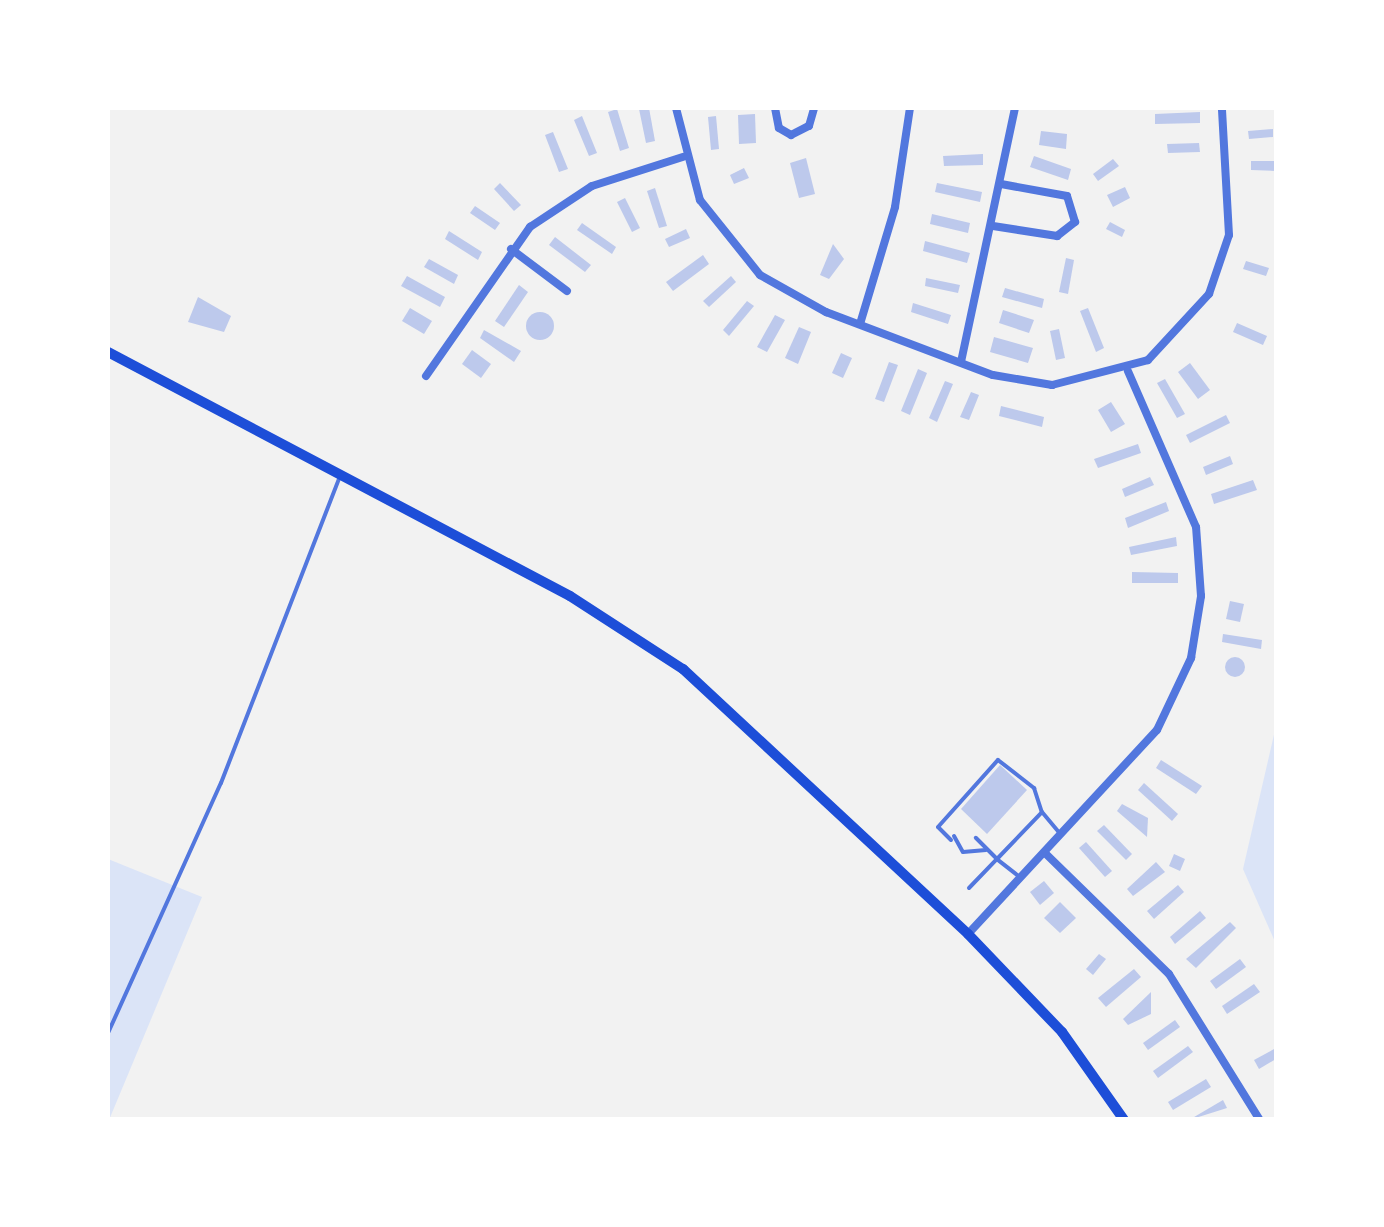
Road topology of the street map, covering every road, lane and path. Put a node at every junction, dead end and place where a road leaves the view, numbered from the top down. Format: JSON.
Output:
{"nodes":[{"id":1,"x":676,"y":108,"type":"edge"},
{"id":2,"x":775,"y":108,"type":"edge"},
{"id":3,"x":814,"y":108,"type":"edge"},
{"id":4,"x":910,"y":108,"type":"edge"},
{"id":5,"x":1014,"y":108,"type":"edge"},
{"id":6,"x":1222,"y":108,"type":"edge"},
{"id":7,"x":683,"y":157,"type":"junction"},
{"id":8,"x":1001,"y":184,"type":"junction"},
{"id":9,"x":992,"y":226,"type":"junction"},
{"id":10,"x":512,"y":249,"type":"junction"},
{"id":11,"x":566,"y":291,"type":"dead end"},
{"id":12,"x":860,"y":324,"type":"junction"},
{"id":13,"x":108,"y":352,"type":"edge"},
{"id":14,"x":961,"y":362,"type":"junction"},
{"id":15,"x":1128,"y":371,"type":"junction"},
{"id":16,"x":426,"y":376,"type":"dead end"},
{"id":17,"x":340,"y":473,"type":"junction"},
{"id":18,"x":1042,"y":812,"type":"junction"},
{"id":19,"x":1062,"y":835,"type":"junction"},
{"id":20,"x":976,"y":838,"type":"dead end"},
{"id":21,"x":988,"y":850,"type":"junction"},
{"id":22,"x":1045,"y":853,"type":"junction"},
{"id":23,"x":997,"y":858,"type":"junction"},
{"id":24,"x":1021,"y":878,"type":"junction"},
{"id":25,"x":969,"y":888,"type":"dead end"},
{"id":26,"x":968,"y":934,"type":"junction"},
{"id":27,"x":108,"y":1033,"type":"edge"},
{"id":28,"x":1124,"y":1120,"type":"edge"},
{"id":29,"x":1260,"y":1120,"type":"edge"}],
"edges":[{"from":1,"to":7,"type":"street"},
{"from":2,"to":3,"type":"street"},
{"from":4,"to":12,"type":"street"},
{"from":5,"to":8,"type":"street"},
{"from":6,"to":15,"type":"street"},
{"from":7,"to":10,"type":"street"},
{"from":7,"to":12,"type":"street"},
{"from":8,"to":9,"type":"street"},
{"from":8,"to":9,"type":"street"},
{"from":9,"to":14,"type":"street"},
{"from":10,"to":11,"type":"street"},
{"from":10,"to":16,"type":"street"},
{"from":12,"to":14,"type":"street"},
{"from":13,"to":17,"type":"main road"},
{"from":14,"to":15,"type":"street"},
{"from":15,"to":19,"type":"street"},
{"from":17,"to":26,"type":"main road"},
{"from":17,"to":27,"type":"lane"},
{"from":18,"to":19,"type":"lane"},
{"from":18,"to":21,"type":"lane"},
{"from":18,"to":23,"type":"lane"},
{"from":19,"to":22,"type":"street"},
{"from":20,"to":21,"type":"lane"},
{"from":21,"to":23,"type":"lane"},
{"from":22,"to":24,"type":"street"},
{"from":22,"to":29,"type":"street"},
{"from":23,"to":24,"type":"lane"},
{"from":23,"to":25,"type":"lane"},
{"from":24,"to":26,"type":"street"},
{"from":26,"to":28,"type":"main road"}]}
